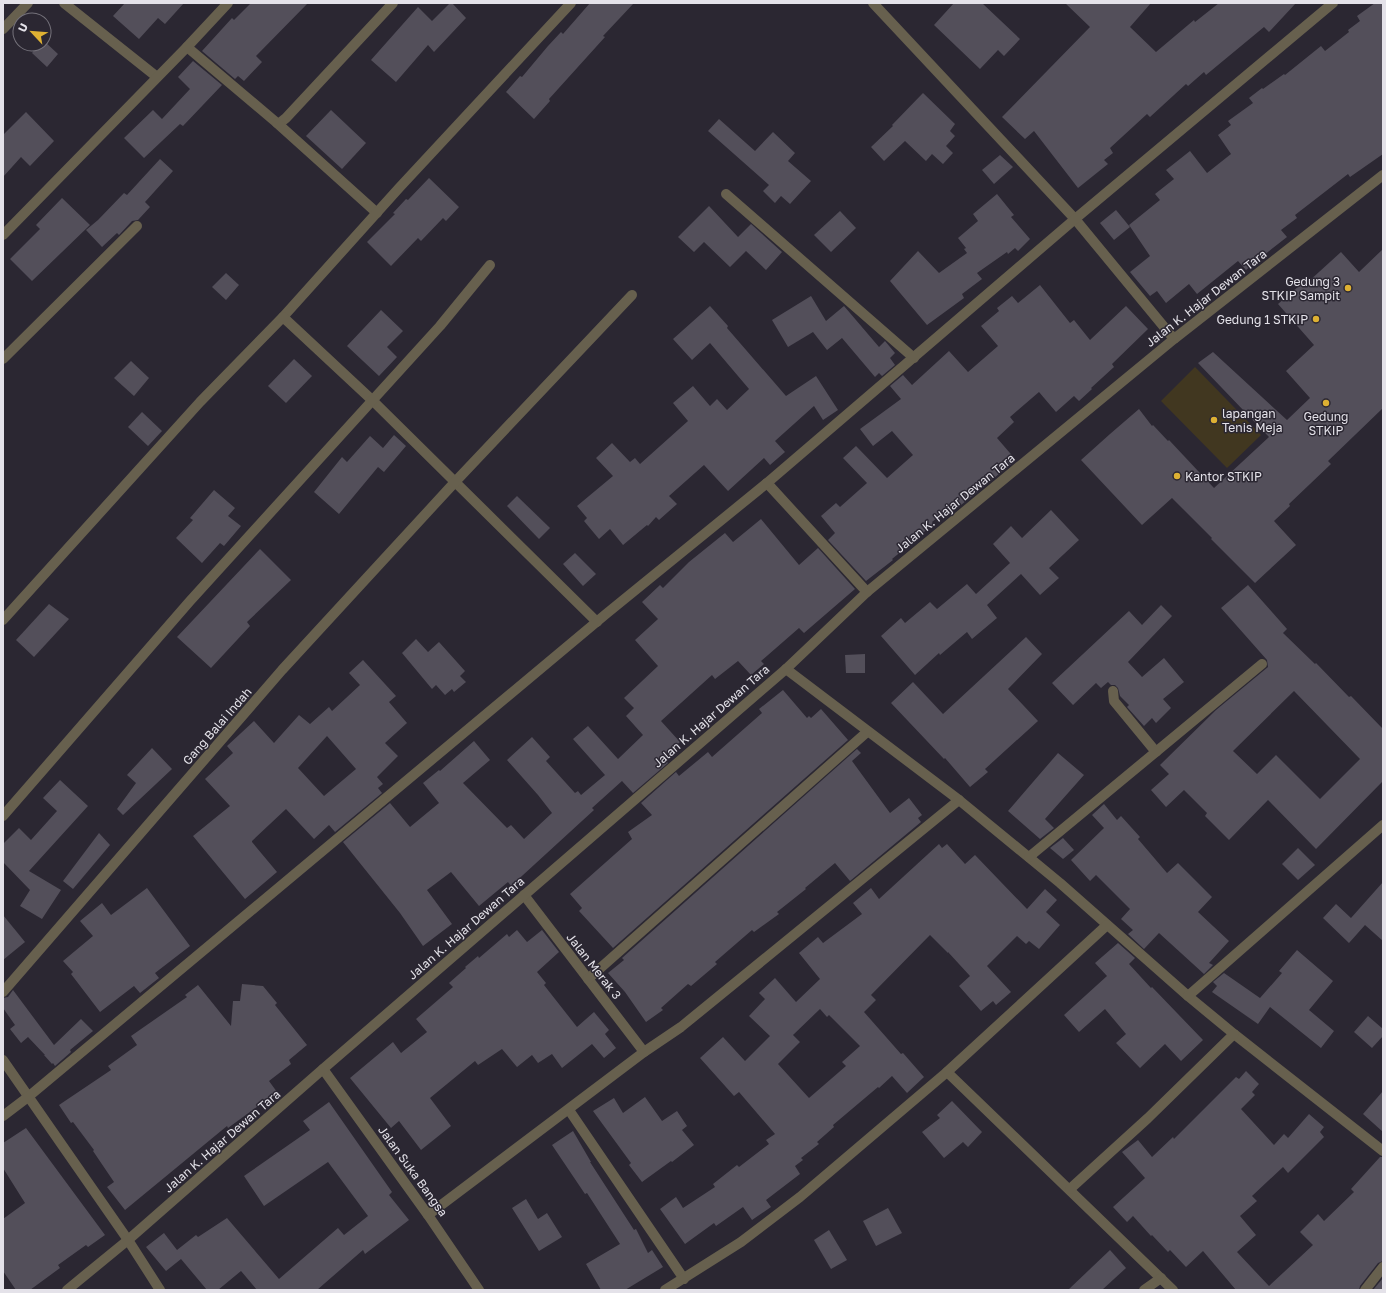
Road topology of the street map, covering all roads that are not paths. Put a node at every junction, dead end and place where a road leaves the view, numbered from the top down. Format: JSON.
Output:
{"nodes":[{"id":1,"x":28,"y":3,"type":"edge"},
{"id":2,"x":64,"y":3,"type":"edge"},
{"id":3,"x":228,"y":3,"type":"edge"},
{"id":4,"x":393,"y":3,"type":"edge"},
{"id":5,"x":571,"y":3,"type":"edge"},
{"id":6,"x":1333,"y":3,"type":"edge"},
{"id":7,"x":877,"y":5,"type":"edge"},
{"id":8,"x":3,"y":29,"type":"edge"},
{"id":9,"x":187,"y":47,"type":"junction"},
{"id":10,"x":157,"y":77,"type":"junction"},
{"id":11,"x":277,"y":123,"type":"junction"},
{"id":12,"x":1383,"y":175,"type":"edge"},
{"id":13,"x":726,"y":194,"type":"dead end"},
{"id":14,"x":377,"y":213,"type":"junction"},
{"id":15,"x":1075,"y":219,"type":"junction"},
{"id":16,"x":137,"y":226,"type":"dead end"},
{"id":17,"x":3,"y":235,"type":"edge"},
{"id":18,"x":490,"y":265,"type":"dead end"},
{"id":19,"x":632,"y":295,"type":"dead end"},
{"id":20,"x":283,"y":316,"type":"junction"},
{"id":21,"x":1174,"y":340,"type":"junction"},
{"id":22,"x":914,"y":358,"type":"junction"},
{"id":23,"x":3,"y":359,"type":"edge"},
{"id":24,"x":372,"y":400,"type":"junction"},
{"id":25,"x":456,"y":482,"type":"junction"},
{"id":26,"x":766,"y":483,"type":"junction"},
{"id":27,"x":866,"y":592,"type":"junction"},
{"id":28,"x":3,"y":620,"type":"edge"},
{"id":29,"x":597,"y":622,"type":"junction"},
{"id":30,"x":1262,"y":664,"type":"dead end"},
{"id":31,"x":786,"y":669,"type":"junction"},
{"id":32,"x":1112,"y":691,"type":"dead end"},
{"id":33,"x":867,"y":732,"type":"junction"},
{"id":34,"x":1156,"y":752,"type":"junction"},
{"id":35,"x":960,"y":800,"type":"junction"},
{"id":36,"x":3,"y":816,"type":"edge"},
{"id":37,"x":1383,"y":825,"type":"edge"},
{"id":38,"x":1029,"y":857,"type":"junction"},
{"id":39,"x":524,"y":895,"type":"junction"},
{"id":40,"x":1107,"y":925,"type":"junction"},
{"id":41,"x":588,"y":978,"type":"junction"},
{"id":42,"x":3,"y":992,"type":"edge"},
{"id":43,"x":1188,"y":996,"type":"junction"},
{"id":44,"x":1234,"y":1034,"type":"junction"},
{"id":45,"x":644,"y":1052,"type":"junction"},
{"id":46,"x":3,"y":1060,"type":"edge"},
{"id":47,"x":323,"y":1069,"type":"junction"},
{"id":48,"x":947,"y":1072,"type":"junction"},
{"id":49,"x":28,"y":1097,"type":"junction"},
{"id":50,"x":569,"y":1110,"type":"junction"},
{"id":51,"x":3,"y":1116,"type":"edge"},
{"id":52,"x":1382,"y":1147,"type":"edge"},
{"id":53,"x":1070,"y":1189,"type":"junction"},
{"id":54,"x":428,"y":1215,"type":"junction"},
{"id":55,"x":128,"y":1240,"type":"junction"},
{"id":56,"x":1383,"y":1267,"type":"edge"},
{"id":57,"x":1160,"y":1278,"type":"junction"},
{"id":58,"x":684,"y":1279,"type":"junction"},
{"id":59,"x":67,"y":1290,"type":"edge"},
{"id":60,"x":160,"y":1290,"type":"edge"},
{"id":61,"x":479,"y":1290,"type":"edge"},
{"id":62,"x":665,"y":1290,"type":"edge"},
{"id":63,"x":1144,"y":1290,"type":"edge"},
{"id":64,"x":1173,"y":1290,"type":"edge"},
{"id":65,"x":1365,"y":1290,"type":"edge"}],
"edges":[{"from":1,"to":8,"type":"street"},
{"from":2,"to":10,"type":"street"},
{"from":3,"to":9,"type":"street"},
{"from":4,"to":11,"type":"street"},
{"from":5,"to":14,"type":"street"},
{"from":6,"to":15,"type":"street"},
{"from":7,"to":15,"type":"street"},
{"from":9,"to":10,"type":"street"},
{"from":9,"to":11,"type":"street"},
{"from":10,"to":17,"type":"street"},
{"from":11,"to":14,"type":"street"},
{"from":12,"to":21,"type":"street","name":"Jalan K. Hajar Dewan Tara"},
{"from":13,"to":22,"type":"street"},
{"from":14,"to":20,"type":"street"},
{"from":15,"to":21,"type":"street"},
{"from":15,"to":22,"type":"street"},
{"from":16,"to":23,"type":"street"},
{"from":18,"to":24,"type":"street"},
{"from":19,"to":25,"type":"street","name":"Gang Balai Indah"},
{"from":20,"to":24,"type":"street"},
{"from":20,"to":28,"type":"street"},
{"from":21,"to":27,"type":"street","name":"Jalan K. Hajar Dewan Tara"},
{"from":22,"to":26,"type":"street"},
{"from":24,"to":25,"type":"street"},
{"from":24,"to":36,"type":"street"},
{"from":25,"to":29,"type":"street"},
{"from":25,"to":42,"type":"street","name":"Gang Balai Indah"},
{"from":26,"to":27,"type":"street"},
{"from":26,"to":29,"type":"street"},
{"from":27,"to":31,"type":"street","name":"Jalan K. Hajar Dewan Tara"},
{"from":29,"to":49,"type":"street"},
{"from":30,"to":34,"type":"street"},
{"from":31,"to":33,"type":"street"},
{"from":31,"to":39,"type":"street","name":"Jalan K. Hajar Dewan Tara"},
{"from":32,"to":34,"type":"street"},
{"from":33,"to":35,"type":"street"},
{"from":33,"to":41,"type":"street"},
{"from":34,"to":38,"type":"street"},
{"from":35,"to":38,"type":"street"},
{"from":35,"to":45,"type":"street"},
{"from":37,"to":43,"type":"street"},
{"from":38,"to":40,"type":"street"},
{"from":39,"to":41,"type":"street","name":"Jalan Merak 3"},
{"from":39,"to":47,"type":"street","name":"Jalan K. Hajar Dewan Tara"},
{"from":40,"to":43,"type":"street"},
{"from":40,"to":48,"type":"street"},
{"from":41,"to":45,"type":"street","name":"Jalan Merak 3"},
{"from":43,"to":44,"type":"street"},
{"from":44,"to":52,"type":"street"},
{"from":44,"to":53,"type":"street"},
{"from":45,"to":50,"type":"street"},
{"from":46,"to":49,"type":"street"},
{"from":47,"to":54,"type":"street","name":"Jalan Suka Bangsa"},
{"from":47,"to":55,"type":"street","name":"Jalan K. Hajar Dewan Tara"},
{"from":48,"to":53,"type":"street"},
{"from":48,"to":58,"type":"street"},
{"from":49,"to":51,"type":"street"},
{"from":49,"to":55,"type":"street"},
{"from":50,"to":54,"type":"street"},
{"from":50,"to":58,"type":"street"},
{"from":53,"to":57,"type":"street"},
{"from":54,"to":61,"type":"street","name":"Jalan Suka Bangsa"},
{"from":55,"to":59,"type":"street","name":"Jalan K. Hajar Dewan Tara"},
{"from":55,"to":60,"type":"street"},
{"from":56,"to":65,"type":"street"},
{"from":57,"to":63,"type":"street"},
{"from":57,"to":64,"type":"street"},
{"from":58,"to":62,"type":"street"}]}
